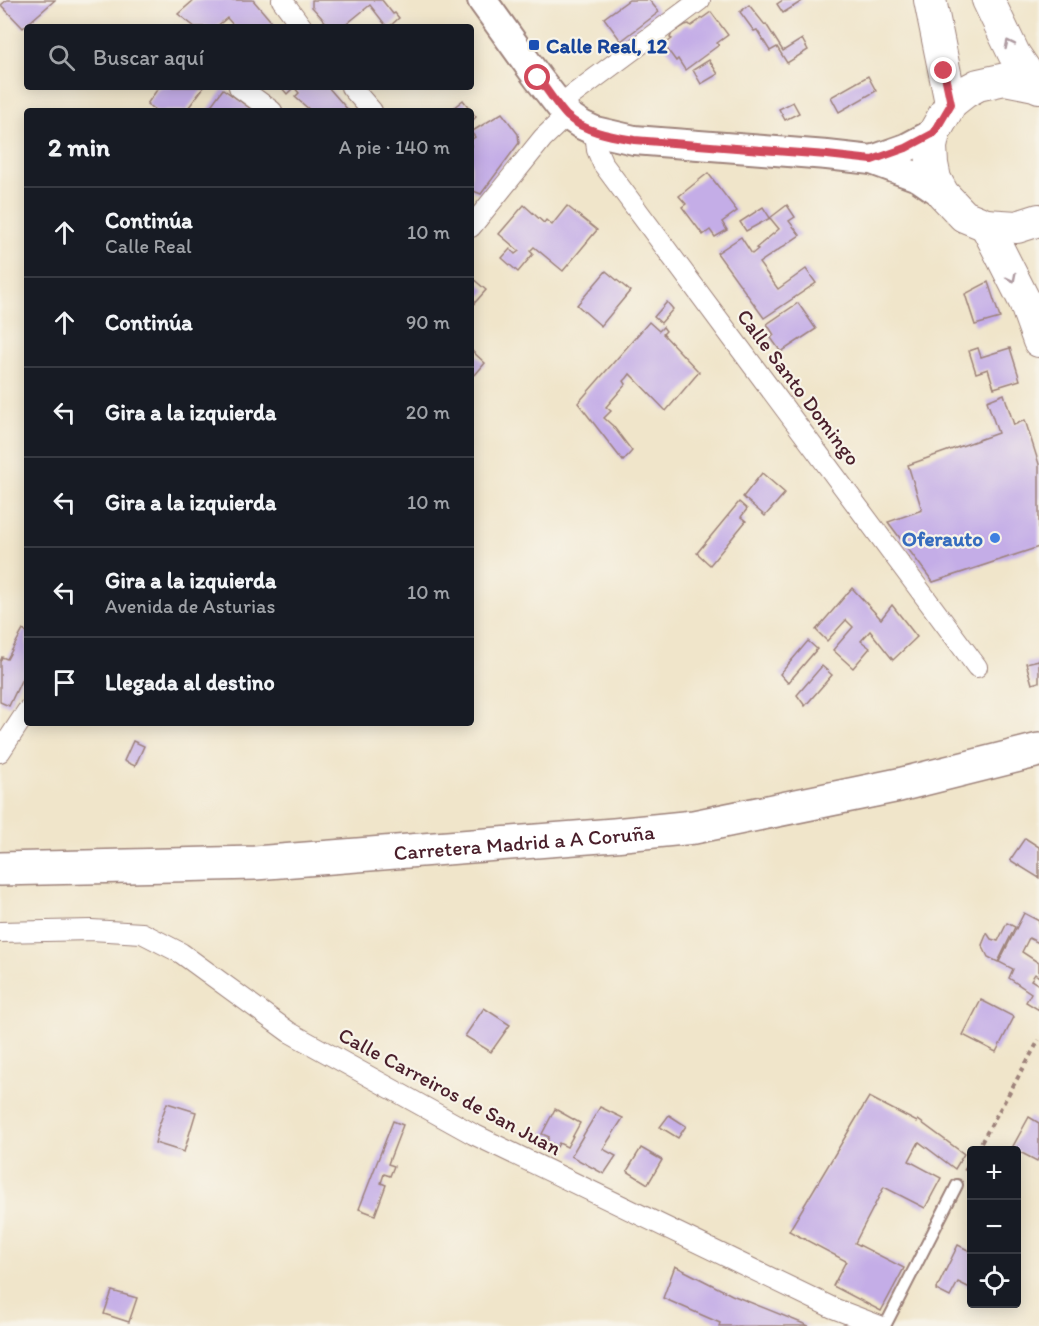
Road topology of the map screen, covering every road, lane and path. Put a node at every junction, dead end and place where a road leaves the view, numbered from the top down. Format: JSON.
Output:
{"nodes":[{"id":1,"x":282,"y":0,"type":"edge"},
{"id":2,"x":482,"y":0,"type":"edge"},
{"id":3,"x":700,"y":0,"type":"edge"},
{"id":4,"x":930,"y":0,"type":"edge"},
{"id":5,"x":988,"y":0,"type":"edge"},
{"id":6,"x":300,"y":24,"type":"edge"},
{"id":7,"x":1037,"y":86,"type":"edge"},
{"id":8,"x":243,"y":90,"type":"edge"},
{"id":9,"x":354,"y":90,"type":"edge"},
{"id":10,"x":951,"y":104,"type":"junction"},
{"id":11,"x":268,"y":108,"type":"edge"},
{"id":12,"x":369,"y":108,"type":"edge"},
{"id":13,"x":563,"y":110,"type":"junction"},
{"id":14,"x":595,"y":131,"type":"junction"},
{"id":15,"x":934,"y":133,"type":"junction"},
{"id":16,"x":872,"y":160,"type":"junction"},
{"id":17,"x":943,"y":194,"type":"junction"},
{"id":18,"x":1039,"y":220,"type":"edge"},
{"id":19,"x":474,"y":222,"type":"edge"},
{"id":20,"x":986,"y":225,"type":"junction"},
{"id":21,"x":1039,"y":341,"type":"edge"},
{"id":22,"x":978,"y":667,"type":"dead end"},
{"id":23,"x":24,"y":716,"type":"edge"},
{"id":24,"x":1039,"y":750,"type":"edge"},
{"id":25,"x":0,"y":752,"type":"edge"},
{"id":26,"x":0,"y":869,"type":"edge"},
{"id":27,"x":0,"y":932,"type":"edge"},
{"id":28,"x":1039,"y":1040,"type":"edge"},
{"id":29,"x":979,"y":1146,"type":"edge"},
{"id":30,"x":957,"y":1185,"type":"dead end"},
{"id":31,"x":880,"y":1326,"type":"edge"},
{"id":32,"x":885,"y":1326,"type":"edge"}],
"edges":[{"from":1,"to":6,"type":"street"},
{"from":2,"to":13,"type":"main road"},
{"from":3,"to":13,"type":"street"},
{"from":4,"to":10,"type":"main road"},
{"from":7,"to":5,"type":"main road","one_way":true},
{"from":7,"to":10,"type":"main road"},
{"from":8,"to":11,"type":"street"},
{"from":9,"to":12,"type":"street"},
{"from":10,"to":15,"type":"main road"},
{"from":13,"to":14,"type":"main road"},
{"from":13,"to":19,"type":"street"},
{"from":14,"to":16,"type":"main road"},
{"from":14,"to":22,"type":"street","name":"Calle Santo Domingo"},
{"from":15,"to":16,"type":"main road"},
{"from":15,"to":17,"type":"main road"},
{"from":16,"to":17,"type":"main road"},
{"from":17,"to":20,"type":"main road"},
{"from":18,"to":20,"type":"main road"},
{"from":20,"to":21,"type":"main road","one_way":true},
{"from":23,"to":25,"type":"street"},
{"from":24,"to":26,"type":"highway","name":"Carretera Madrid a A Coruña"},
{"from":27,"to":31,"type":"street","name":"Calle Carreiros de San Juan"},
{"from":28,"to":29,"type":"path"},
{"from":30,"to":32,"type":"lane"}]}
